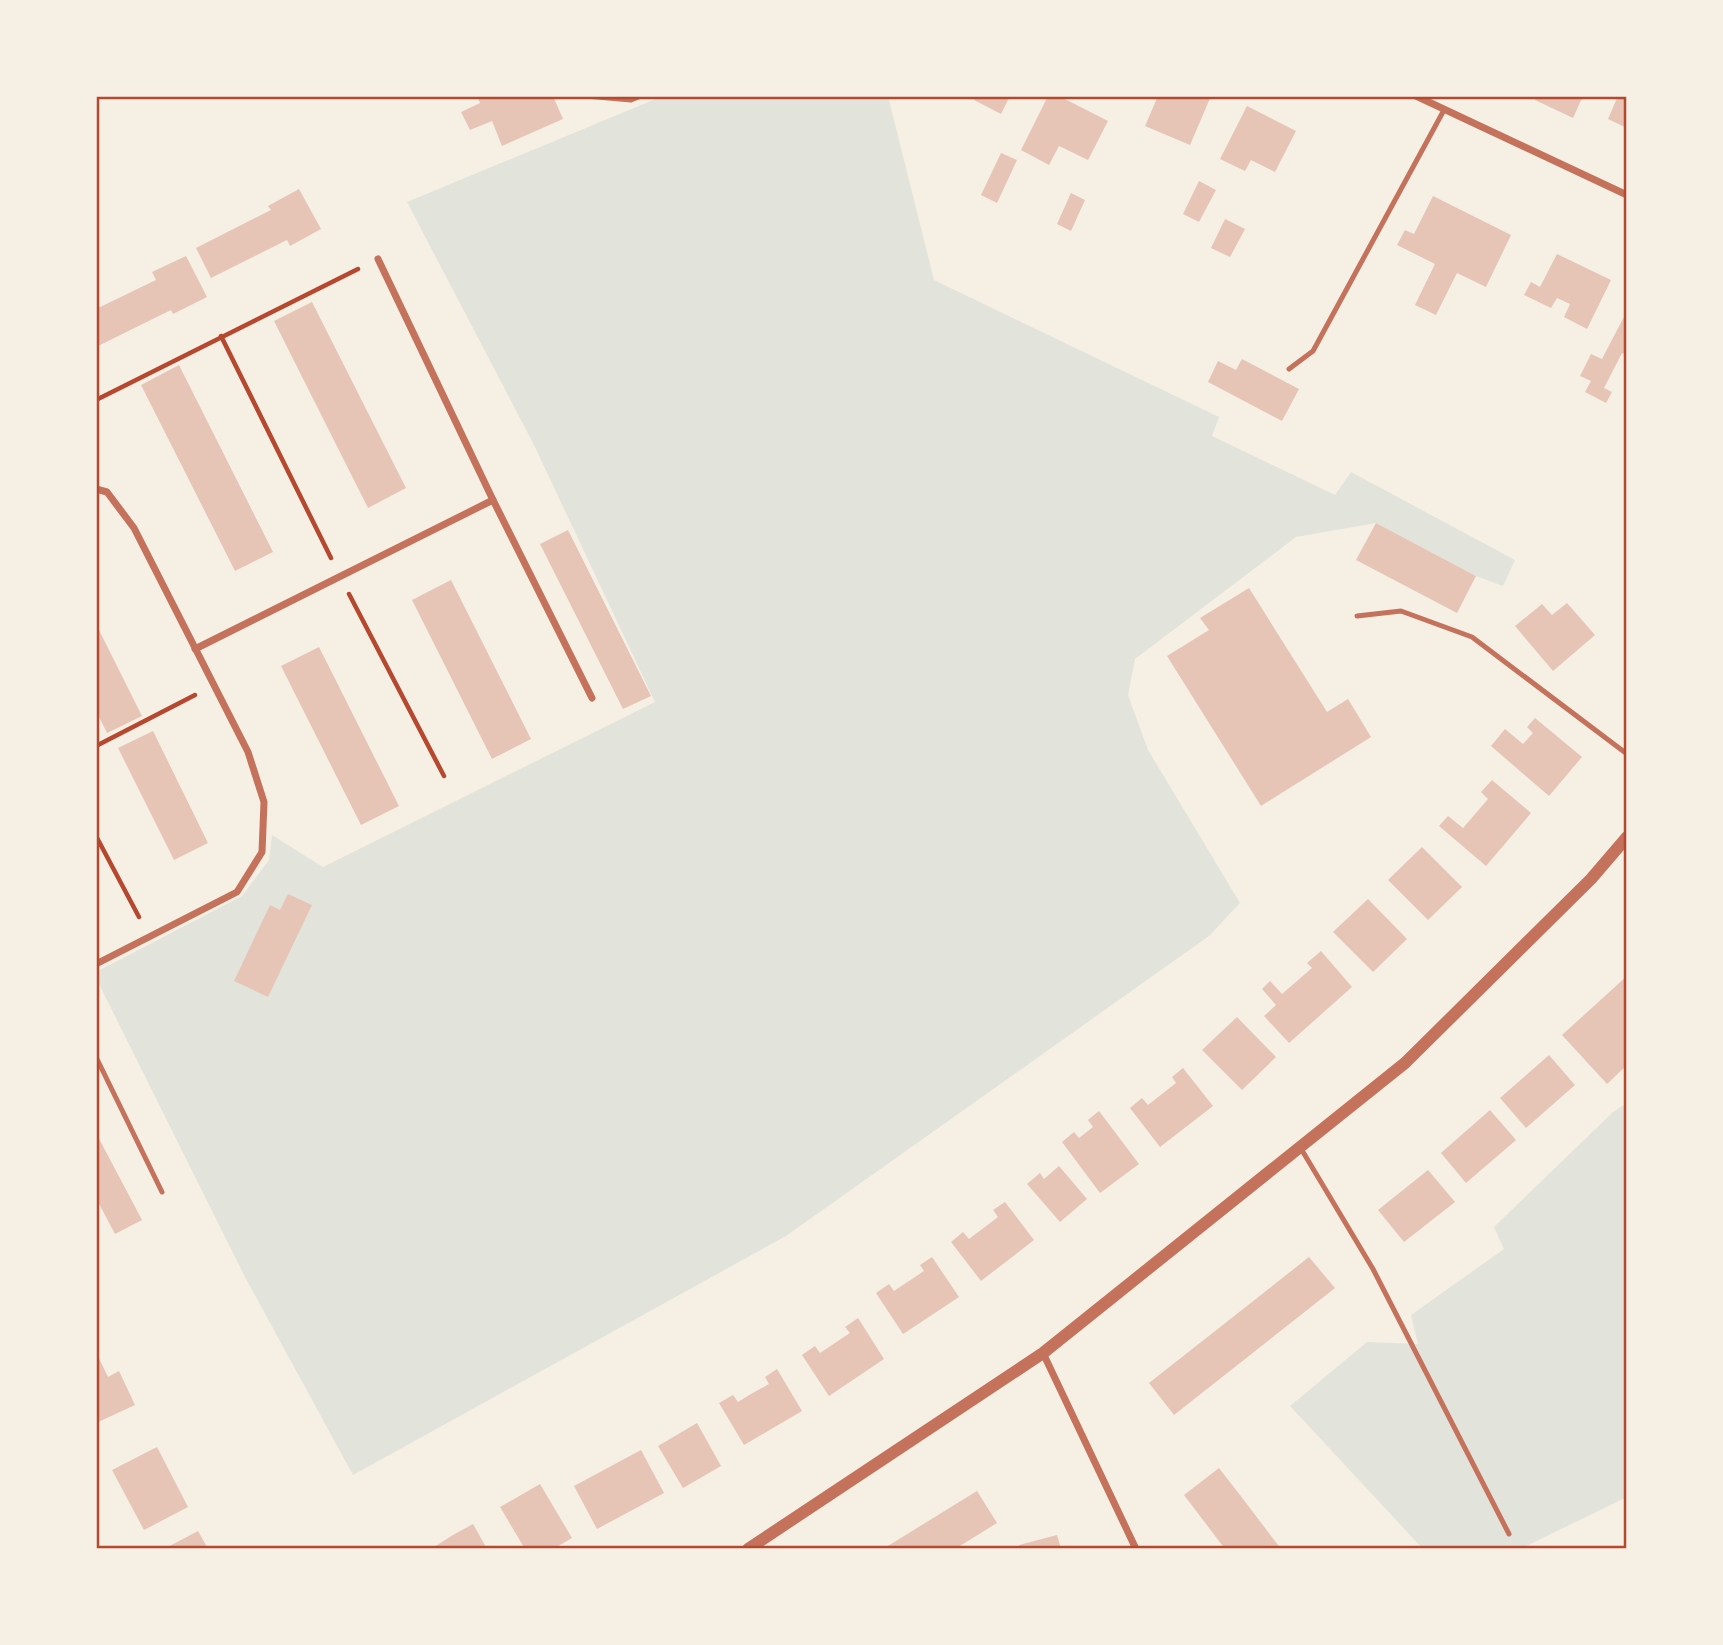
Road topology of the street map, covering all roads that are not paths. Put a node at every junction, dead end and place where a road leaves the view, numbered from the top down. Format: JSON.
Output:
{"nodes":[{"id":1,"x":586,"y":96,"type":"edge"},
{"id":2,"x":641,"y":96,"type":"edge"},
{"id":3,"x":1416,"y":96,"type":"edge"},
{"id":4,"x":1444,"y":110,"type":"junction"},
{"id":5,"x":1627,"y":194,"type":"edge"},
{"id":6,"x":378,"y":259,"type":"road end"},
{"id":7,"x":1289,"y":369,"type":"dead end"},
{"id":8,"x":96,"y":489,"type":"edge"},
{"id":9,"x":493,"y":500,"type":"junction"},
{"id":10,"x":1357,"y":616,"type":"dead end"},
{"id":11,"x":195,"y":649,"type":"junction"},
{"id":12,"x":592,"y":698,"type":"dead end"},
{"id":13,"x":1627,"y":754,"type":"edge"},
{"id":14,"x":1627,"y":837,"type":"edge"},
{"id":15,"x":96,"y":964,"type":"edge"},
{"id":16,"x":96,"y":1057,"type":"edge"},
{"id":17,"x":1300,"y":1147,"type":"junction"},
{"id":18,"x":162,"y":1192,"type":"dead end"},
{"id":19,"x":1043,"y":1353,"type":"junction"},
{"id":20,"x":1509,"y":1534,"type":"dead end"},
{"id":21,"x":748,"y":1549,"type":"edge"},
{"id":22,"x":1136,"y":1549,"type":"edge"}],
"edges":[{"from":1,"to":2,"type":"lane"},
{"from":3,"to":4,"type":"street"},
{"from":4,"to":5,"type":"street"},
{"from":4,"to":7,"type":"lane"},
{"from":6,"to":9,"type":"street"},
{"from":8,"to":11,"type":"street"},
{"from":9,"to":11,"type":"street"},
{"from":9,"to":12,"type":"street"},
{"from":10,"to":13,"type":"lane"},
{"from":11,"to":15,"type":"street"},
{"from":14,"to":17,"type":"street"},
{"from":16,"to":18,"type":"lane"},
{"from":17,"to":19,"type":"street"},
{"from":17,"to":20,"type":"lane"},
{"from":19,"to":21,"type":"street"},
{"from":19,"to":22,"type":"street"}]}
